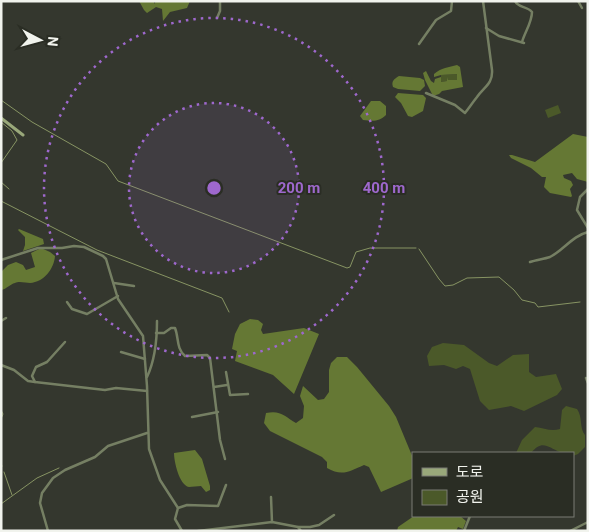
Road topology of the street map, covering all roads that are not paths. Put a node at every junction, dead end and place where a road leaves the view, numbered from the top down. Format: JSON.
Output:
{"nodes":[{"id":1,"x":220,"y":1,"type":"edge"},
{"id":2,"x":452,"y":1,"type":"edge"},
{"id":3,"x":483,"y":1,"type":"edge"},
{"id":4,"x":514,"y":1,"type":"edge"},
{"id":5,"x":578,"y":1,"type":"edge"},
{"id":6,"x":582,"y":8,"type":"dead end"},
{"id":7,"x":217,"y":18,"type":"dead end"},
{"id":8,"x":486,"y":28,"type":"junction"},
{"id":9,"x":419,"y":44,"type":"dead end"},
{"id":10,"x":426,"y":93,"type":"dead end"},
{"id":11,"x":1,"y":118,"type":"edge"},
{"id":12,"x":24,"y":135,"type":"dead end"},
{"id":13,"x":588,"y":189,"type":"edge"},
{"id":14,"x":588,"y":228,"type":"edge"},
{"id":15,"x":588,"y":232,"type":"edge"},
{"id":16,"x":1,"y":260,"type":"edge"},
{"id":17,"x":530,"y":262,"type":"dead end"},
{"id":18,"x":114,"y":283,"type":"junction"},
{"id":19,"x":134,"y":286,"type":"dead end"},
{"id":20,"x":118,"y":296,"type":"junction"},
{"id":21,"x":67,"y":302,"type":"dead end"},
{"id":22,"x":6,"y":318,"type":"dead end"},
{"id":23,"x":1,"y":321,"type":"edge"},
{"id":24,"x":157,"y":322,"type":"dead end"},
{"id":25,"x":156,"y":333,"type":"junction"},
{"id":26,"x":65,"y":342,"type":"dead end"},
{"id":27,"x":121,"y":352,"type":"dead end"},
{"id":28,"x":145,"y":359,"type":"junction"},
{"id":29,"x":1,"y":365,"type":"edge"},
{"id":30,"x":226,"y":372,"type":"dead end"},
{"id":31,"x":146,"y":378,"type":"junction"},
{"id":32,"x":586,"y":378,"type":"dead end"},
{"id":33,"x":35,"y":382,"type":"junction"},
{"id":34,"x":588,"y":383,"type":"edge"},
{"id":35,"x":227,"y":385,"type":"junction"},
{"id":36,"x":214,"y":387,"type":"junction"},
{"id":37,"x":147,"y":391,"type":"junction"},
{"id":38,"x":248,"y":394,"type":"dead end"},
{"id":39,"x":218,"y":412,"type":"junction"},
{"id":40,"x":192,"y":417,"type":"dead end"},
{"id":41,"x":148,"y":433,"type":"junction"},
{"id":42,"x":226,"y":459,"type":"dead end"},
{"id":43,"x":226,"y":485,"type":"dead end"},
{"id":44,"x":271,"y":497,"type":"dead end"},
{"id":45,"x":178,"y":508,"type":"junction"},
{"id":46,"x":334,"y":515,"type":"dead end"},
{"id":47,"x":470,"y":517,"type":"edge"},
{"id":48,"x":272,"y":522,"type":"junction"},
{"id":49,"x":588,"y":522,"type":"edge"},
{"id":50,"x":298,"y":527,"type":"junction"},
{"id":51,"x":48,"y":531,"type":"edge"},
{"id":52,"x":182,"y":531,"type":"edge"},
{"id":53,"x":198,"y":531,"type":"edge"},
{"id":54,"x":301,"y":531,"type":"edge"},
{"id":55,"x":464,"y":531,"type":"edge"},
{"id":56,"x":570,"y":531,"type":"edge"}],
"edges":[{"from":1,"to":7,"type":"street"},
{"from":2,"to":9,"type":"street"},
{"from":3,"to":8,"type":"street"},
{"from":4,"to":8,"type":"street"},
{"from":5,"to":6,"type":"street"},
{"from":8,"to":10,"type":"street"},
{"from":11,"to":12,"type":"main road"},
{"from":13,"to":14,"type":"street"},
{"from":15,"to":17,"type":"street"},
{"from":16,"to":18,"type":"street"},
{"from":18,"to":19,"type":"street"},
{"from":18,"to":20,"type":"street"},
{"from":20,"to":21,"type":"street"},
{"from":20,"to":28,"type":"street"},
{"from":22,"to":23,"type":"street"},
{"from":24,"to":25,"type":"street"},
{"from":25,"to":31,"type":"street"},
{"from":25,"to":36,"type":"street"},
{"from":26,"to":33,"type":"street"},
{"from":27,"to":28,"type":"street"},
{"from":28,"to":31,"type":"street"},
{"from":29,"to":33,"type":"street"},
{"from":30,"to":35,"type":"street"},
{"from":31,"to":37,"type":"street"},
{"from":32,"to":34,"type":"street"},
{"from":33,"to":37,"type":"street"},
{"from":35,"to":36,"type":"street"},
{"from":35,"to":38,"type":"street"},
{"from":36,"to":39,"type":"street"},
{"from":37,"to":41,"type":"street"},
{"from":39,"to":40,"type":"street"},
{"from":39,"to":42,"type":"street"},
{"from":41,"to":45,"type":"street"},
{"from":41,"to":51,"type":"street"},
{"from":43,"to":45,"type":"street"},
{"from":44,"to":48,"type":"street"},
{"from":45,"to":52,"type":"street"},
{"from":46,"to":50,"type":"street"},
{"from":47,"to":55,"type":"street"},
{"from":48,"to":50,"type":"street"},
{"from":48,"to":53,"type":"street"},
{"from":49,"to":56,"type":"street"},
{"from":50,"to":54,"type":"street"}]}
